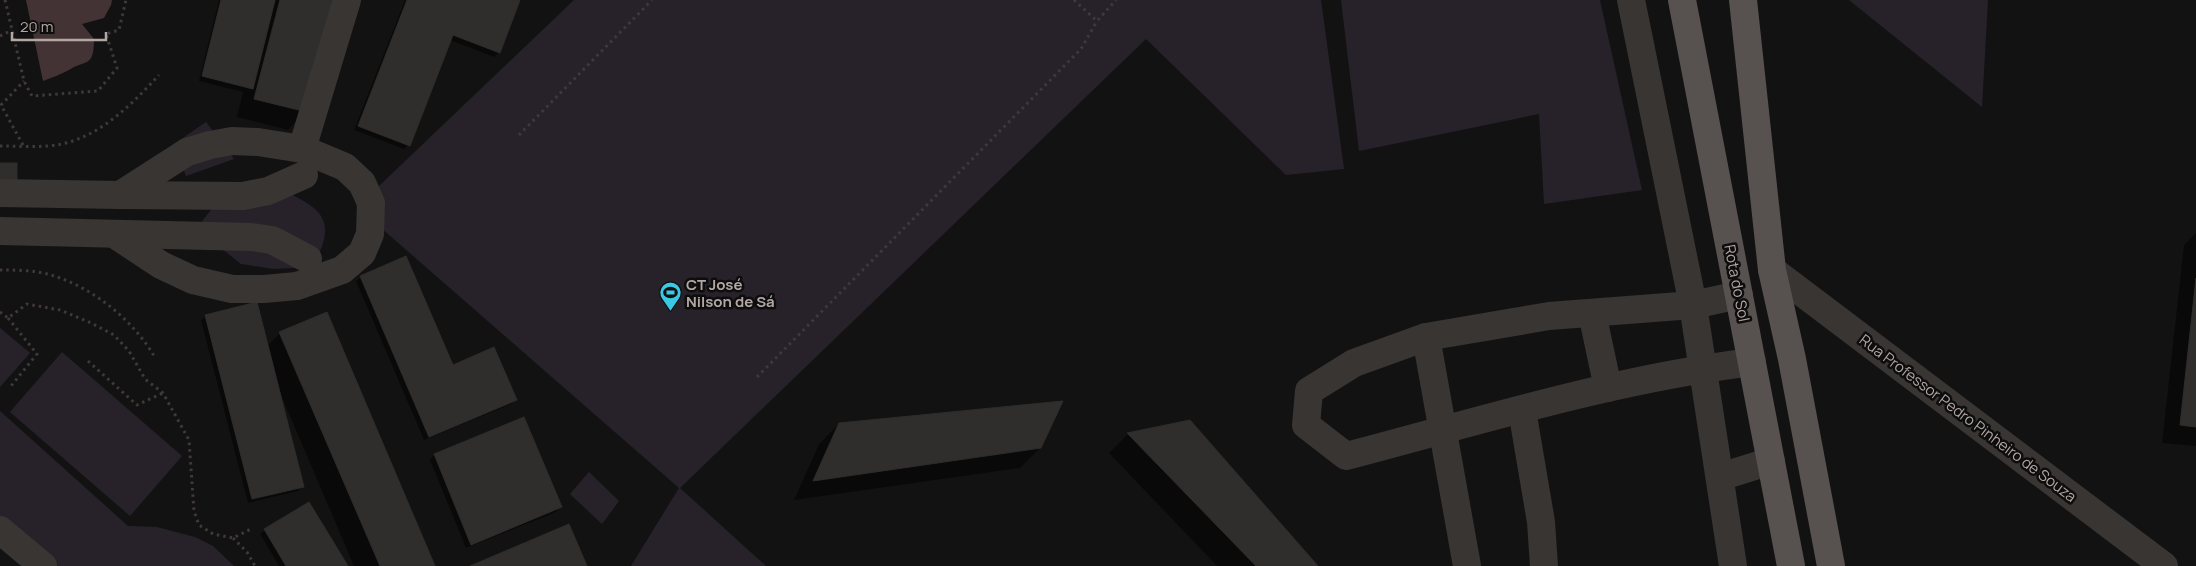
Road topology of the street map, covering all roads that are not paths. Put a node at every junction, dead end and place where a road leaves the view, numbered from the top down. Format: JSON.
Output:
{"nodes":[{"id":1,"x":347,"y":0,"type":"edge"},
{"id":2,"x":1631,"y":0,"type":"edge"},
{"id":3,"x":1682,"y":0,"type":"edge"},
{"id":4,"x":1743,"y":0,"type":"edge"},
{"id":5,"x":303,"y":162,"type":"junction"},
{"id":6,"x":0,"y":193,"type":"edge"},
{"id":7,"x":120,"y":195,"type":"junction"},
{"id":8,"x":0,"y":232,"type":"edge"},
{"id":9,"x":114,"y":234,"type":"junction"},
{"id":10,"x":308,"y":259,"type":"dead end"},
{"id":11,"x":1772,"y":270,"type":"junction"},
{"id":12,"x":1739,"y":295,"type":"junction"},
{"id":13,"x":1693,"y":305,"type":"junction"},
{"id":14,"x":1592,"y":313,"type":"junction"},
{"id":15,"x":1426,"y":337,"type":"junction"},
{"id":16,"x":1752,"y":362,"type":"junction"},
{"id":17,"x":1703,"y":368,"type":"junction"},
{"id":18,"x":1608,"y":388,"type":"junction"},
{"id":19,"x":1522,"y":410,"type":"junction"},
{"id":20,"x":1443,"y":431,"type":"junction"},
{"id":21,"x":1771,"y":461,"type":"junction"},
{"id":22,"x":1720,"y":477,"type":"junction"},
{"id":23,"x":0,"y":530,"type":"edge"},
{"id":24,"x":1727,"y":561,"type":"edge"},
{"id":25,"x":43,"y":566,"type":"edge"},
{"id":26,"x":1467,"y":566,"type":"edge"},
{"id":27,"x":1544,"y":566,"type":"edge"},
{"id":28,"x":1791,"y":566,"type":"edge"},
{"id":29,"x":1831,"y":566,"type":"edge"},
{"id":30,"x":2164,"y":566,"type":"edge"}],
"edges":[{"from":1,"to":5,"type":"street"},
{"from":2,"to":13,"type":"street"},
{"from":3,"to":12,"type":"main road","name":"Rota do Sol"},
{"from":4,"to":11,"type":"main road"},
{"from":5,"to":7,"type":"street"},
{"from":5,"to":7,"type":"street"},
{"from":5,"to":9,"type":"street"},
{"from":6,"to":7,"type":"street"},
{"from":8,"to":9,"type":"street"},
{"from":9,"to":10,"type":"street"},
{"from":11,"to":29,"type":"main road"},
{"from":11,"to":30,"type":"street","name":"Rua Professor Pedro Pinheiro de Souza"},
{"from":12,"to":13,"type":"street"},
{"from":12,"to":16,"type":"main road","name":"Rota do Sol"},
{"from":13,"to":14,"type":"street"},
{"from":13,"to":17,"type":"street"},
{"from":14,"to":15,"type":"street"},
{"from":14,"to":18,"type":"street"},
{"from":15,"to":20,"type":"street"},
{"from":15,"to":20,"type":"street"},
{"from":16,"to":17,"type":"street"},
{"from":16,"to":21,"type":"main road","name":"Rota do Sol"},
{"from":17,"to":18,"type":"street"},
{"from":17,"to":22,"type":"street"},
{"from":18,"to":19,"type":"street"},
{"from":19,"to":20,"type":"street"},
{"from":19,"to":27,"type":"street"},
{"from":20,"to":26,"type":"street"},
{"from":21,"to":22,"type":"street"},
{"from":21,"to":28,"type":"main road","name":"Rota do Sol"},
{"from":22,"to":24,"type":"street"},
{"from":23,"to":25,"type":"street"}]}
